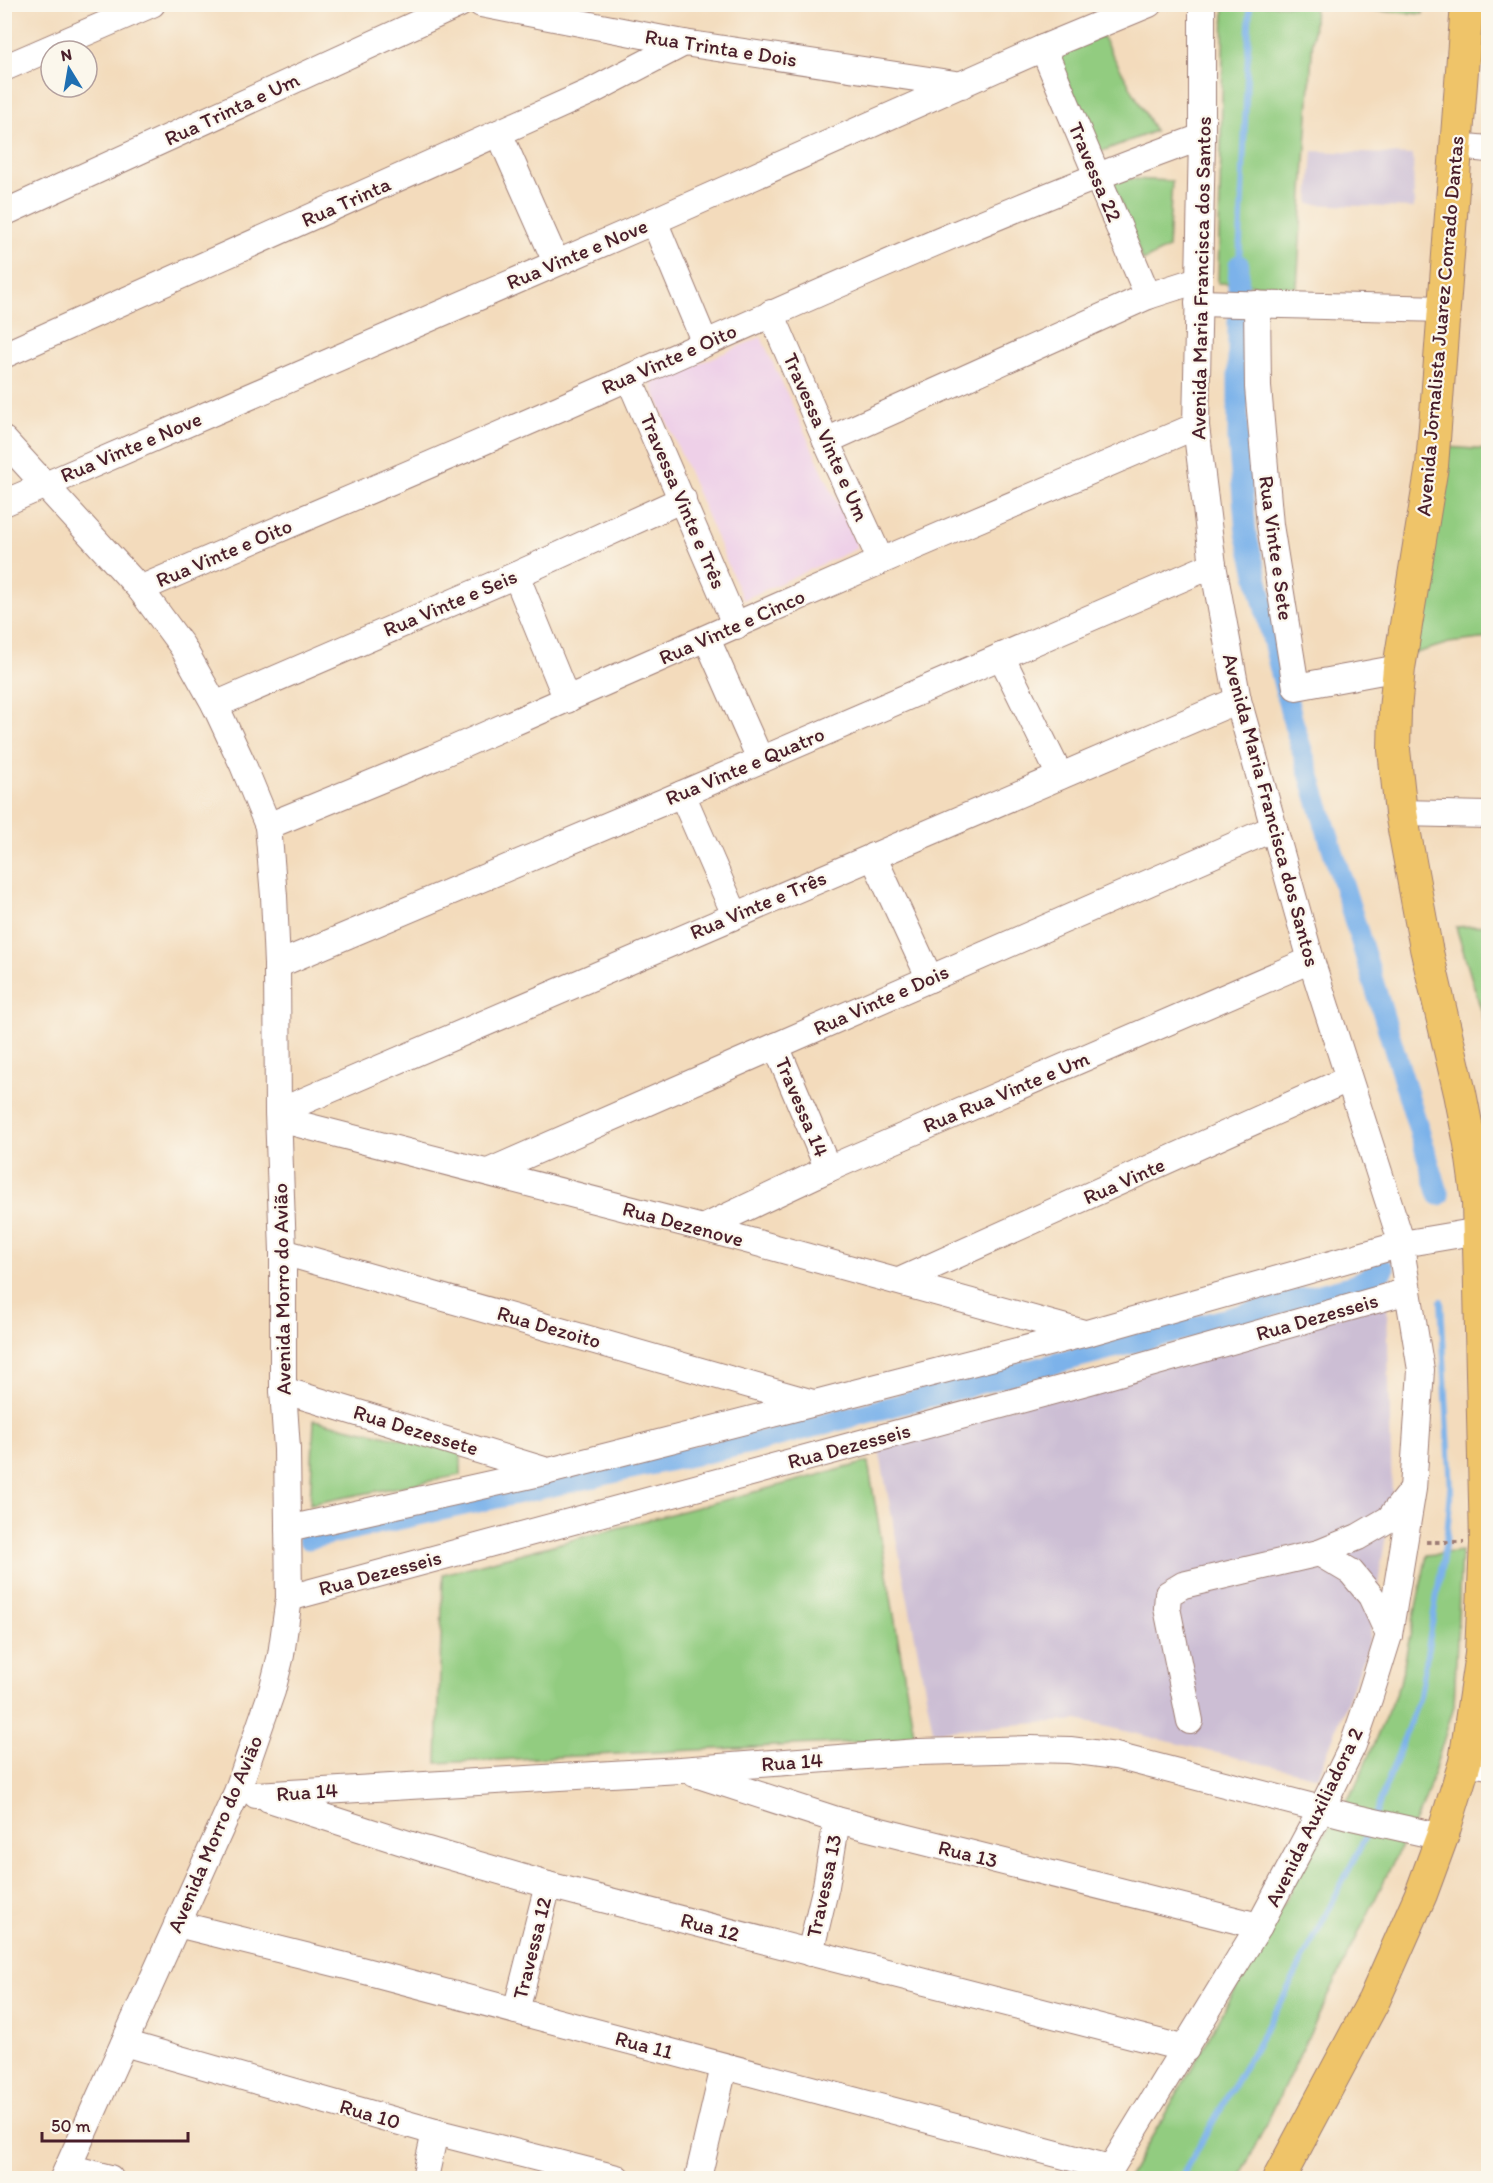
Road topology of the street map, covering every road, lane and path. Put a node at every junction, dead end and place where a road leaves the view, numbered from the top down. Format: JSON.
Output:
{"nodes":[{"id":1,"x":152,"y":4,"type":"edge"},
{"id":2,"x":460,"y":4,"type":"edge"},
{"id":3,"x":480,"y":4,"type":"edge"},
{"id":4,"x":1149,"y":4,"type":"edge"},
{"id":5,"x":1202,"y":4,"type":"edge"},
{"id":6,"x":1467,"y":4,"type":"edge"},
{"id":7,"x":684,"y":43,"type":"junction"},
{"id":8,"x":1043,"y":48,"type":"junction"},
{"id":9,"x":4,"y":68,"type":"edge"},
{"id":10,"x":962,"y":85,"type":"junction"},
{"id":11,"x":499,"y":134,"type":"junction"},
{"id":12,"x":1202,"y":137,"type":"junction"},
{"id":13,"x":1456,"y":146,"type":"junction"},
{"id":14,"x":1488,"y":149,"type":"edge"},
{"id":15,"x":1096,"y":175,"type":"junction"},
{"id":16,"x":4,"y":213,"type":"edge"},
{"id":17,"x":654,"y":221,"type":"junction"},
{"id":18,"x":556,"y":262,"type":"junction"},
{"id":19,"x":1198,"y":292,"type":"junction"},
{"id":20,"x":1148,"y":296,"type":"junction"},
{"id":21,"x":1257,"y":304,"type":"junction"},
{"id":22,"x":1444,"y":309,"type":"junction"},
{"id":23,"x":771,"y":313,"type":"junction"},
{"id":24,"x":705,"y":343,"type":"junction"},
{"id":25,"x":4,"y":355,"type":"edge"},
{"id":26,"x":629,"y":378,"type":"junction"},
{"id":27,"x":1196,"y":426,"type":"junction"},
{"id":28,"x":4,"y":440,"type":"edge"},
{"id":29,"x":826,"y":441,"type":"junction"},
{"id":30,"x":44,"y":484,"type":"junction"},
{"id":31,"x":683,"y":499,"type":"junction"},
{"id":32,"x":4,"y":503,"type":"edge"},
{"id":33,"x":881,"y":561,"type":"junction"},
{"id":34,"x":1213,"y":565,"type":"junction"},
{"id":35,"x":516,"y":575,"type":"junction"},
{"id":36,"x":140,"y":589,"type":"junction"},
{"id":37,"x":736,"y":626,"type":"junction"},
{"id":38,"x":706,"y":639,"type":"junction"},
{"id":39,"x":1001,"y":656,"type":"junction"},
{"id":40,"x":1399,"y":668,"type":"junction"},
{"id":41,"x":567,"y":700,"type":"junction"},
{"id":42,"x":1238,"y":700,"type":"junction"},
{"id":43,"x":215,"y":705,"type":"junction"},
{"id":44,"x":760,"y":759,"type":"junction"},
{"id":45,"x":1060,"y":776,"type":"junction"},
{"id":46,"x":682,"y":794,"type":"junction"},
{"id":47,"x":1401,"y":813,"type":"junction"},
{"id":48,"x":1488,"y":815,"type":"edge"},
{"id":49,"x":268,"y":826,"type":"junction"},
{"id":50,"x":1274,"y":828,"type":"junction"},
{"id":51,"x":873,"y":856,"type":"junction"},
{"id":52,"x":735,"y":915,"type":"junction"},
{"id":53,"x":1311,"y":960,"type":"junction"},
{"id":54,"x":277,"y":965,"type":"junction"},
{"id":55,"x":930,"y":979,"type":"junction"},
{"id":56,"x":776,"y":1046,"type":"junction"},
{"id":57,"x":1348,"y":1079,"type":"junction"},
{"id":58,"x":278,"y":1115,"type":"junction"},
{"id":59,"x":1478,"y":1131,"type":"edge"},
{"id":60,"x":828,"y":1169,"type":"junction"},
{"id":61,"x":488,"y":1172,"type":"junction"},
{"id":62,"x":1482,"y":1211,"type":"edge"},
{"id":63,"x":703,"y":1228,"type":"junction"},
{"id":64,"x":1402,"y":1244,"type":"junction"},
{"id":65,"x":283,"y":1252,"type":"junction"},
{"id":66,"x":899,"y":1281,"type":"junction"},
{"id":67,"x":1485,"y":1287,"type":"edge"},
{"id":68,"x":1408,"y":1291,"type":"junction"},
{"id":69,"x":1087,"y":1334,"type":"junction"},
{"id":70,"x":283,"y":1390,"type":"junction"},
{"id":71,"x":815,"y":1403,"type":"junction"},
{"id":72,"x":1487,"y":1445,"type":"edge"},
{"id":73,"x":549,"y":1471,"type":"junction"},
{"id":74,"x":1413,"y":1489,"type":"junction"},
{"id":75,"x":288,"y":1529,"type":"junction"},
{"id":76,"x":1420,"y":1542,"type":"dead end"},
{"id":77,"x":1462,"y":1542,"type":"dead end"},
{"id":78,"x":1319,"y":1553,"type":"junction"},
{"id":79,"x":289,"y":1598,"type":"junction"},
{"id":80,"x":1389,"y":1635,"type":"junction"},
{"id":81,"x":1485,"y":1654,"type":"edge"},
{"id":82,"x":1190,"y":1721,"type":"dead end"},
{"id":83,"x":1477,"y":1764,"type":"edge"},
{"id":84,"x":680,"y":1770,"type":"junction"},
{"id":85,"x":246,"y":1793,"type":"junction"},
{"id":86,"x":1322,"y":1808,"type":"junction"},
{"id":87,"x":837,"y":1820,"type":"junction"},
{"id":88,"x":1442,"y":1837,"type":"junction"},
{"id":89,"x":548,"y":1885,"type":"junction"},
{"id":90,"x":177,"y":1924,"type":"junction"},
{"id":91,"x":1259,"y":1926,"type":"junction"},
{"id":92,"x":810,"y":1953,"type":"junction"},
{"id":93,"x":516,"y":2011,"type":"junction"},
{"id":94,"x":124,"y":2043,"type":"junction"},
{"id":95,"x":1186,"y":2049,"type":"junction"},
{"id":96,"x":724,"y":2067,"type":"junction"},
{"id":97,"x":435,"y":2132,"type":"junction"},
{"id":98,"x":66,"y":2173,"type":"edge"},
{"id":99,"x":1108,"y":2173,"type":"edge"},
{"id":100,"x":110,"y":2178,"type":"edge"},
{"id":101,"x":424,"y":2178,"type":"edge"},
{"id":102,"x":617,"y":2178,"type":"edge"},
{"id":103,"x":698,"y":2178,"type":"edge"},
{"id":104,"x":1279,"y":2178,"type":"edge"}],
"edges":[{"from":1,"to":9,"type":"street"},
{"from":2,"to":16,"type":"street","name":"Rua Trinta e Um"},
{"from":3,"to":7,"type":"street","name":"Rua Trinta e Dois"},
{"from":4,"to":8,"type":"street","name":"Rua Vinte e Nove"},
{"from":5,"to":12,"type":"street","name":"Avenida Maria Francisca dos Santos"},
{"from":6,"to":13,"type":"main road","name":"Avenida Jornalista Juarez Conrado Dantas"},
{"from":7,"to":10,"type":"street","name":"Rua Trinta e Dois"},
{"from":7,"to":11,"type":"street","name":"Rua Trinta"},
{"from":8,"to":10,"type":"street","name":"Rua Vinte e Nove"},
{"from":8,"to":15,"type":"street","name":"Travessa 22"},
{"from":10,"to":17,"type":"street","name":"Rua Vinte e Nove"},
{"from":11,"to":18,"type":"street"},
{"from":11,"to":25,"type":"street","name":"Rua Trinta"},
{"from":12,"to":15,"type":"street","name":"Rua Vinte e Oito"},
{"from":12,"to":19,"type":"street","name":"Avenida Maria Francisca dos Santos"},
{"from":13,"to":14,"type":"street"},
{"from":13,"to":22,"type":"main road","name":"Avenida Jornalista Juarez Conrado Dantas"},
{"from":15,"to":20,"type":"street","name":"Travessa 22"},
{"from":15,"to":23,"type":"street","name":"Rua Vinte e Oito"},
{"from":17,"to":18,"type":"street","name":"Rua Vinte e Nove"},
{"from":17,"to":24,"type":"street"},
{"from":18,"to":30,"type":"street","name":"Rua Vinte e Nove"},
{"from":19,"to":20,"type":"street"},
{"from":19,"to":21,"type":"street"},
{"from":19,"to":27,"type":"street","name":"Avenida Maria Francisca dos Santos"},
{"from":20,"to":29,"type":"street"},
{"from":21,"to":22,"type":"street"},
{"from":21,"to":40,"type":"street","name":"Rua Vinte e Sete"},
{"from":22,"to":40,"type":"main road","name":"Avenida Jornalista Juarez Conrado Dantas"},
{"from":23,"to":24,"type":"street","name":"Rua Vinte e Oito"},
{"from":23,"to":29,"type":"street","name":"Travessa Vinte e Um"},
{"from":24,"to":26,"type":"street","name":"Rua Vinte e Oito"},
{"from":26,"to":31,"type":"street","name":"Travessa Vinte e Três"},
{"from":26,"to":36,"type":"street","name":"Rua Vinte e Oito"},
{"from":27,"to":33,"type":"street","name":"Rua Vinte e Cinco"},
{"from":27,"to":34,"type":"street","name":"Avenida Maria Francisca dos Santos"},
{"from":28,"to":30,"type":"street","name":"Avenida Morro do Avião"},
{"from":29,"to":33,"type":"street","name":"Travessa Vinte e Um"},
{"from":30,"to":32,"type":"street","name":"Rua Vinte e Nove"},
{"from":30,"to":36,"type":"street","name":"Avenida Morro do Avião"},
{"from":31,"to":35,"type":"street","name":"Rua Vinte e Seis"},
{"from":31,"to":37,"type":"street","name":"Travessa Vinte e Três"},
{"from":33,"to":37,"type":"street","name":"Rua Vinte e Cinco"},
{"from":34,"to":39,"type":"street","name":"Rua Vinte e Quatro"},
{"from":34,"to":42,"type":"street","name":"Avenida Maria Francisca dos Santos"},
{"from":35,"to":41,"type":"street"},
{"from":35,"to":43,"type":"street","name":"Rua Vinte e Seis"},
{"from":36,"to":43,"type":"street","name":"Avenida Morro do Avião"},
{"from":37,"to":38,"type":"street","name":"Rua Vinte e Cinco"},
{"from":38,"to":41,"type":"street","name":"Rua Vinte e Cinco"},
{"from":38,"to":44,"type":"street"},
{"from":39,"to":44,"type":"street","name":"Rua Vinte e Quatro"},
{"from":39,"to":45,"type":"street"},
{"from":40,"to":47,"type":"main road","name":"Avenida Jornalista Juarez Conrado Dantas"},
{"from":41,"to":49,"type":"street","name":"Rua Vinte e Cinco"},
{"from":42,"to":45,"type":"street","name":"Rua Vinte e Três"},
{"from":42,"to":50,"type":"street","name":"Avenida Maria Francisca dos Santos"},
{"from":43,"to":49,"type":"street","name":"Avenida Morro do Avião"},
{"from":44,"to":46,"type":"street","name":"Rua Vinte e Quatro"},
{"from":45,"to":51,"type":"street","name":"Rua Vinte e Três"},
{"from":46,"to":52,"type":"street"},
{"from":46,"to":54,"type":"street","name":"Rua Vinte e Quatro"},
{"from":47,"to":48,"type":"street"},
{"from":47,"to":59,"type":"main road","name":"Avenida Jornalista Juarez Conrado Dantas"},
{"from":49,"to":54,"type":"street","name":"Avenida Morro do Avião"},
{"from":50,"to":53,"type":"street","name":"Avenida Maria Francisca dos Santos"},
{"from":50,"to":55,"type":"street","name":"Rua Vinte e Dois"},
{"from":51,"to":52,"type":"street","name":"Rua Vinte e Três"},
{"from":51,"to":55,"type":"street"},
{"from":52,"to":58,"type":"street","name":"Rua Vinte e Três"},
{"from":53,"to":57,"type":"street","name":"Avenida Maria Francisca dos Santos"},
{"from":53,"to":60,"type":"street","name":"Rua Rua Vinte e Um"},
{"from":54,"to":58,"type":"street","name":"Avenida Morro do Avião"},
{"from":55,"to":56,"type":"street","name":"Rua Vinte e Dois"},
{"from":56,"to":60,"type":"street","name":"Travessa 14"},
{"from":56,"to":61,"type":"street","name":"Rua Vinte e Dois"},
{"from":57,"to":64,"type":"street","name":"Avenida Maria Francisca dos Santos"},
{"from":57,"to":66,"type":"street","name":"Rua Vinte"},
{"from":58,"to":61,"type":"street","name":"Rua Dezenove"},
{"from":58,"to":65,"type":"street","name":"Avenida Morro do Avião"},
{"from":59,"to":62,"type":"main road","name":"Avenida Jornalista Juarez Conrado Dantas"},
{"from":60,"to":63,"type":"street","name":"Rua Rua Vinte e Um"},
{"from":61,"to":63,"type":"street","name":"Rua Dezenove"},
{"from":62,"to":64,"type":"street"},
{"from":62,"to":67,"type":"main road","name":"Avenida Jornalista Juarez Conrado Dantas"},
{"from":63,"to":66,"type":"street","name":"Rua Dezenove"},
{"from":64,"to":68,"type":"street","name":"Avenida Auxiliadora 2"},
{"from":64,"to":69,"type":"street"},
{"from":65,"to":70,"type":"street","name":"Avenida Morro do Avião"},
{"from":65,"to":71,"type":"street","name":"Rua Dezoito"},
{"from":66,"to":69,"type":"street","name":"Rua Dezenove"},
{"from":67,"to":72,"type":"main road","name":"Avenida Jornalista Juarez Conrado Dantas"},
{"from":68,"to":74,"type":"street","name":"Avenida Auxiliadora 2"},
{"from":68,"to":79,"type":"street","name":"Rua Dezesseis"},
{"from":69,"to":71,"type":"street"},
{"from":70,"to":73,"type":"street","name":"Rua Dezessete"},
{"from":70,"to":75,"type":"street","name":"Avenida Morro do Avião"},
{"from":71,"to":73,"type":"street"},
{"from":72,"to":81,"type":"main road","name":"Avenida Jornalista Juarez Conrado Dantas"},
{"from":73,"to":75,"type":"street"},
{"from":74,"to":78,"type":"street"},
{"from":74,"to":80,"type":"street","name":"Avenida Auxiliadora 2"},
{"from":75,"to":79,"type":"street","name":"Avenida Morro do Avião"},
{"from":76,"to":77,"type":"path"},
{"from":78,"to":80,"type":"street"},
{"from":78,"to":82,"type":"street"},
{"from":79,"to":85,"type":"street","name":"Avenida Morro do Avião"},
{"from":80,"to":86,"type":"street","name":"Avenida Auxiliadora 2"},
{"from":81,"to":83,"type":"main road","name":"Avenida Jornalista Juarez Conrado Dantas"},
{"from":83,"to":88,"type":"main road","name":"Avenida Jornalista Juarez Conrado Dantas"},
{"from":84,"to":85,"type":"street","name":"Rua 14"},
{"from":84,"to":86,"type":"street","name":"Rua 14"},
{"from":84,"to":87,"type":"street","name":"Rua 13"},
{"from":85,"to":89,"type":"street","name":"Rua 12"},
{"from":85,"to":90,"type":"street","name":"Avenida Morro do Avião"},
{"from":86,"to":88,"type":"street","name":"Rua 14"},
{"from":86,"to":91,"type":"street","name":"Avenida Auxiliadora 2"},
{"from":87,"to":91,"type":"street","name":"Rua 13"},
{"from":87,"to":92,"type":"street","name":"Travessa 13"},
{"from":88,"to":104,"type":"main road","name":"Avenida Jornalista Juarez Conrado Dantas"},
{"from":89,"to":92,"type":"street","name":"Rua 12"},
{"from":89,"to":93,"type":"street","name":"Travessa 12"},
{"from":90,"to":93,"type":"street","name":"Rua 11"},
{"from":90,"to":94,"type":"street","name":"Avenida Morro do Avião"},
{"from":91,"to":95,"type":"street","name":"Avenida Auxiliadora 2"},
{"from":92,"to":95,"type":"street","name":"Rua 12"},
{"from":93,"to":96,"type":"street","name":"Rua 11"},
{"from":94,"to":97,"type":"street","name":"Rua 10"},
{"from":94,"to":98,"type":"street","name":"Avenida Morro do Avião"},
{"from":95,"to":99,"type":"street","name":"Avenida Auxiliadora 2"},
{"from":96,"to":99,"type":"street","name":"Rua 11"},
{"from":96,"to":103,"type":"street"},
{"from":97,"to":101,"type":"street"},
{"from":97,"to":102,"type":"street","name":"Rua 10"},
{"from":98,"to":100,"type":"street"}]}
